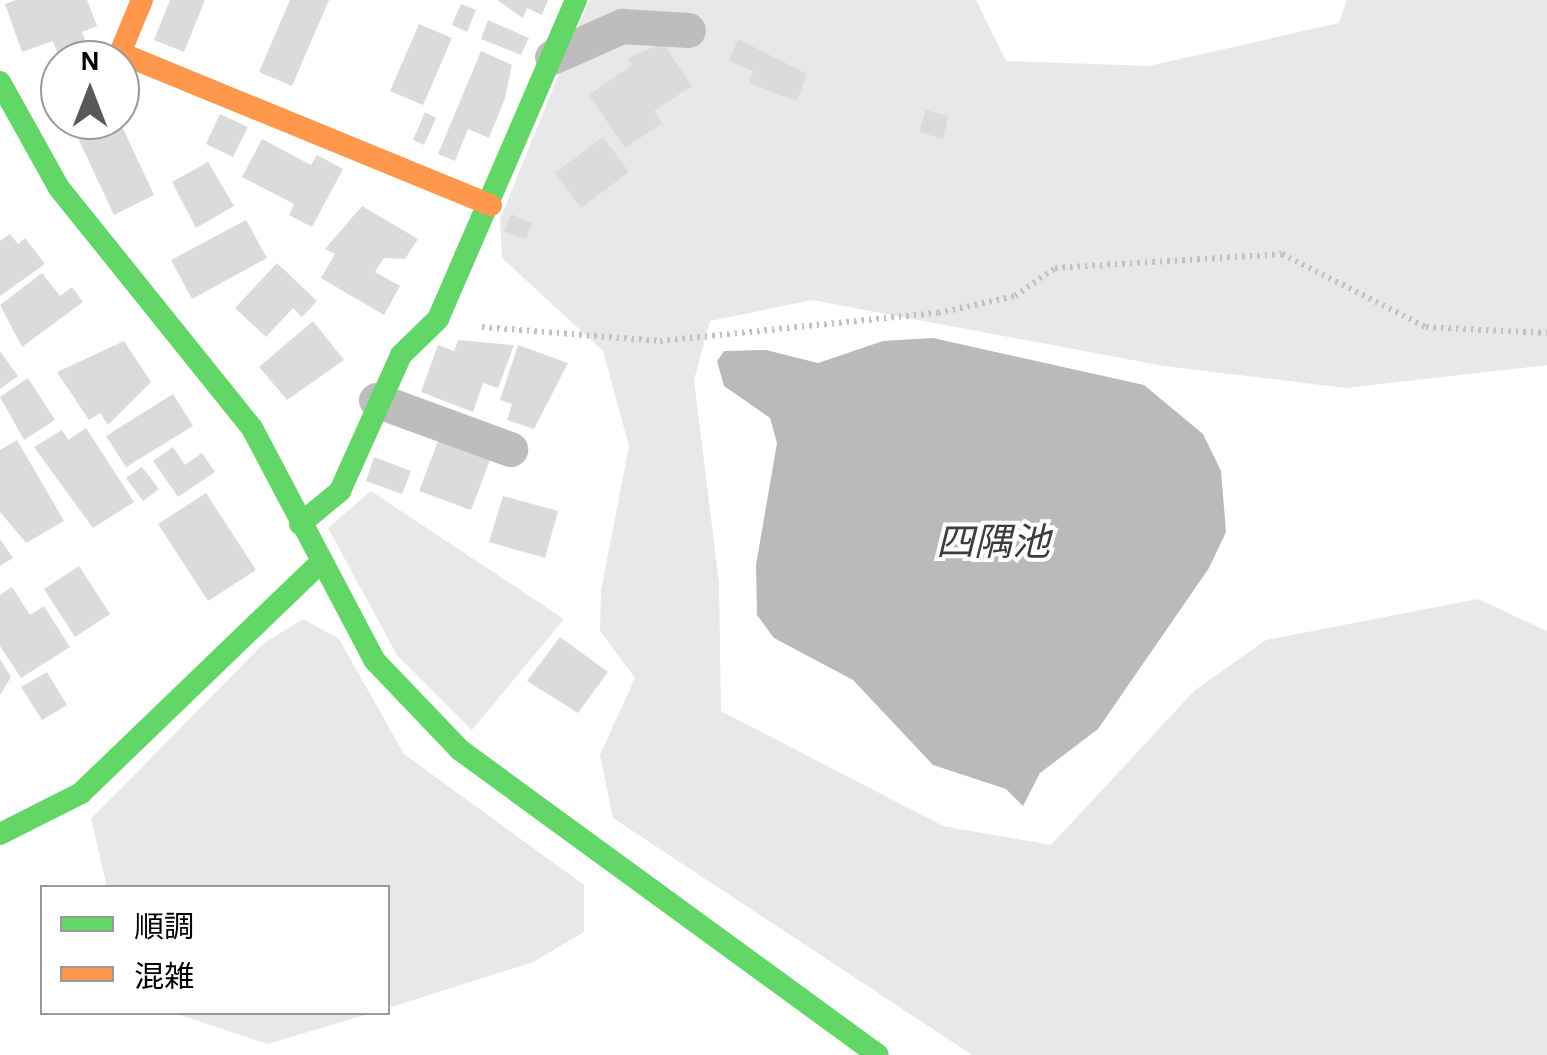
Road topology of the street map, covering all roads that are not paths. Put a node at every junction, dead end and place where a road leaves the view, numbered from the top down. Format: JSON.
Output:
{"nodes":[{"id":1,"x":142,"y":0,"type":"edge"},
{"id":2,"x":576,"y":0,"type":"edge"},
{"id":3,"x":688,"y":30,"type":"dead end"},
{"id":4,"x":552,"y":57,"type":"junction"},
{"id":5,"x":0,"y":82,"type":"edge"},
{"id":6,"x":490,"y":205,"type":"junction"},
{"id":7,"x":376,"y":400,"type":"junction"},
{"id":8,"x":510,"y":450,"type":"dead end"},
{"id":9,"x":300,"y":524,"type":"junction"},
{"id":10,"x":321,"y":562,"type":"junction"},
{"id":11,"x":0,"y":834,"type":"edge"},
{"id":12,"x":878,"y":1055,"type":"edge"}],
"edges":[{"from":1,"to":6,"type":"street"},
{"from":2,"to":4,"type":"street"},
{"from":3,"to":4,"type":"street"},
{"from":4,"to":6,"type":"street"},
{"from":5,"to":9,"type":"street"},
{"from":6,"to":7,"type":"street"},
{"from":7,"to":8,"type":"street"},
{"from":7,"to":9,"type":"street"},
{"from":9,"to":10,"type":"street"},
{"from":10,"to":11,"type":"street"},
{"from":10,"to":12,"type":"street"}]}
